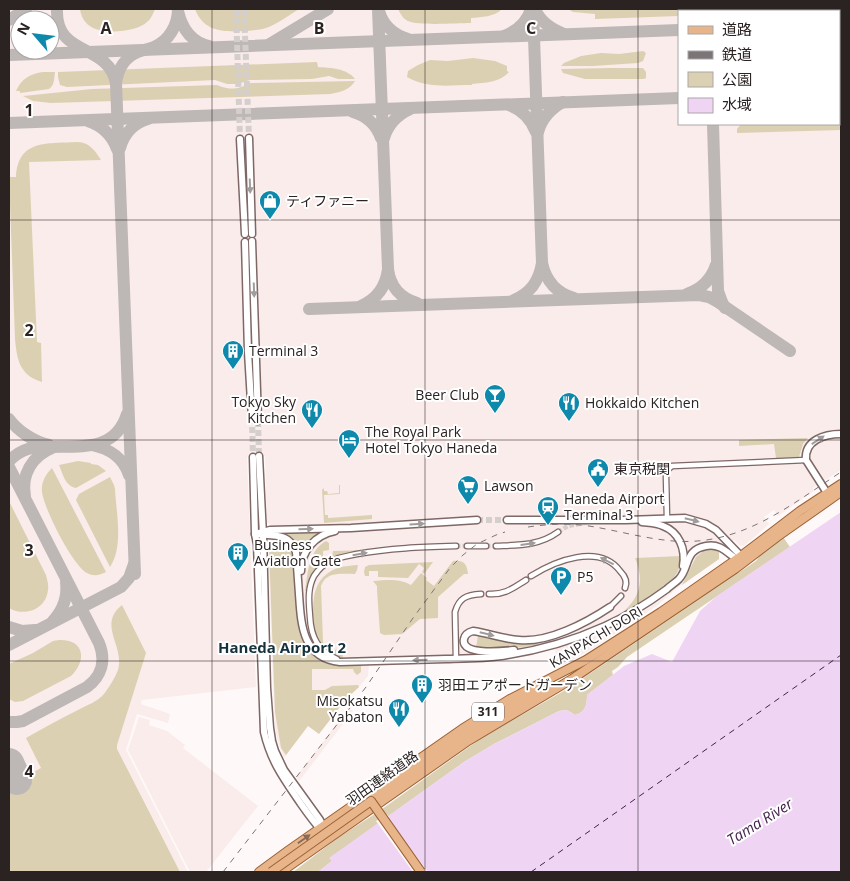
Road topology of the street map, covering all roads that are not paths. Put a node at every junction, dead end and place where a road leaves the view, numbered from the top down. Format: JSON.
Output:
{"nodes":[{"id":1,"x":249,"y":138,"type":"tunnel mouth"},
{"id":2,"x":240,"y":139,"type":"tunnel mouth"},
{"id":3,"x":248,"y":238,"type":"junction"},
{"id":4,"x":255,"y":419,"type":"tunnel mouth"},
{"id":5,"x":841,"y":434,"type":"edge"},
{"id":6,"x":806,"y":460,"type":"junction"},
{"id":7,"x":841,"y":484,"type":"edge"},
{"id":8,"x":841,"y":492,"type":"edge"},
{"id":9,"x":829,"y":496,"type":"junction"},
{"id":10,"x":667,"y":518,"type":"junction"},
{"id":11,"x":477,"y":520,"type":"tunnel mouth"},
{"id":12,"x":507,"y":520,"type":"tunnel mouth"},
{"id":13,"x":600,"y":520,"type":"junction"},
{"id":14,"x":626,"y":520,"type":"junction"},
{"id":15,"x":590,"y":522,"type":"tunnel mouth"},
{"id":16,"x":351,"y":528,"type":"junction"},
{"id":17,"x":558,"y":532,"type":"tunnel mouth"},
{"id":18,"x":263,"y":533,"type":"junction"},
{"id":19,"x":255,"y":534,"type":"junction"},
{"id":20,"x":456,"y":546,"type":"tunnel mouth"},
{"id":21,"x":467,"y":546,"type":"tunnel mouth"},
{"id":22,"x":486,"y":546,"type":"tunnel mouth"},
{"id":23,"x":496,"y":546,"type":"tunnel mouth"},
{"id":24,"x":740,"y":560,"type":"junction"},
{"id":25,"x":531,"y":576,"type":"dead end"},
{"id":26,"x":526,"y":580,"type":"dead end"},
{"id":27,"x":672,"y":584,"type":"junction"},
{"id":28,"x":625,"y":588,"type":"dead end"},
{"id":29,"x":481,"y":594,"type":"dead end"},
{"id":30,"x":489,"y":594,"type":"dead end"},
{"id":31,"x":621,"y":596,"type":"dead end"},
{"id":32,"x":610,"y":607,"type":"joint"},
{"id":33,"x":302,"y":622,"type":"junction"},
{"id":34,"x":530,"y":650,"type":"junction"},
{"id":35,"x":456,"y":659,"type":"junction"},
{"id":36,"x":585,"y":661,"type":"junction"},
{"id":37,"x":348,"y":662,"type":"junction"},
{"id":38,"x":572,"y":679,"type":"junction"},
{"id":39,"x":510,"y":708,"type":"junction"},
{"id":40,"x":371,"y":801,"type":"junction"},
{"id":41,"x":321,"y":827,"type":"junction"},
{"id":42,"x":329,"y":838,"type":"junction"},
{"id":43,"x":259,"y":872,"type":"edge"},
{"id":44,"x":271,"y":872,"type":"edge"},
{"id":45,"x":281,"y":872,"type":"edge"},
{"id":46,"x":421,"y":872,"type":"edge"}],
"edges":[{"from":1,"to":3,"type":"street","one_way":true},
{"from":2,"to":3,"type":"street"},
{"from":3,"to":4,"type":"street"},
{"from":6,"to":5,"type":"street","one_way":true},
{"from":6,"to":9,"type":"street"},
{"from":6,"to":10,"type":"street"},
{"from":7,"to":9,"type":"main road","name":"KANPACHI DORI","number":"311"},
{"from":8,"to":9,"type":"main road","name":"KANPACHI DORI","number":"311"},
{"from":9,"to":24,"type":"main road","name":"KANPACHI DORI","number":"311"},
{"from":9,"to":24,"type":"main road","name":"KANPACHI DORI","number":"311"},
{"from":10,"to":14,"type":"street"},
{"from":10,"to":24,"type":"street","one_way":true},
{"from":16,"to":11,"type":"street","one_way":true},
{"from":12,"to":13,"type":"street"},
{"from":13,"to":14,"type":"street"},
{"from":13,"to":15,"type":"street"},
{"from":14,"to":27,"type":"street"},
{"from":18,"to":16,"type":"street","one_way":true},
{"from":16,"to":33,"type":"street"},
{"from":23,"to":17,"type":"street","one_way":true},
{"from":18,"to":19,"type":"street"},
{"from":18,"to":19,"type":"street"},
{"from":18,"to":33,"type":"street"},
{"from":18,"to":41,"type":"street"},
{"from":19,"to":41,"type":"street"},
{"from":37,"to":20,"type":"street","one_way":true},
{"from":21,"to":22,"type":"street"},
{"from":24,"to":27,"type":"street"},
{"from":24,"to":36,"type":"main road","name":"KANPACHI DORI","number":"311"},
{"from":24,"to":38,"type":"main road","name":"KANPACHI DORI","number":"311"},
{"from":28,"to":25,"type":"street","one_way":true},
{"from":26,"to":30,"type":"street"},
{"from":27,"to":34,"type":"street"},
{"from":29,"to":35,"type":"street"},
{"from":31,"to":32,"type":"street"},
{"from":34,"to":32,"type":"street","one_way":true},
{"from":33,"to":37,"type":"street"},
{"from":34,"to":35,"type":"street"},
{"from":35,"to":37,"type":"street","one_way":true},
{"from":36,"to":39,"type":"main road"},
{"from":36,"to":41,"type":"main road","name":"KANPACHI DORI","number":"311"},
{"from":38,"to":39,"type":"main road"},
{"from":38,"to":42,"type":"main road","name":"KANPACHI DORI","number":"311"},
{"from":39,"to":40,"type":"main road","name":"羽田連絡道路","number":"311"},
{"from":40,"to":44,"type":"main road","name":"羽田連絡道路","number":"311","bridge":true},
{"from":40,"to":46,"type":"main road","bridge":true},
{"from":41,"to":42,"type":"street"},
{"from":43,"to":41,"type":"main road","name":"KANPACHI DORI","number":"311","one_way":true},
{"from":42,"to":45,"type":"main road","name":"KANPACHI DORI","number":"311"}]}
